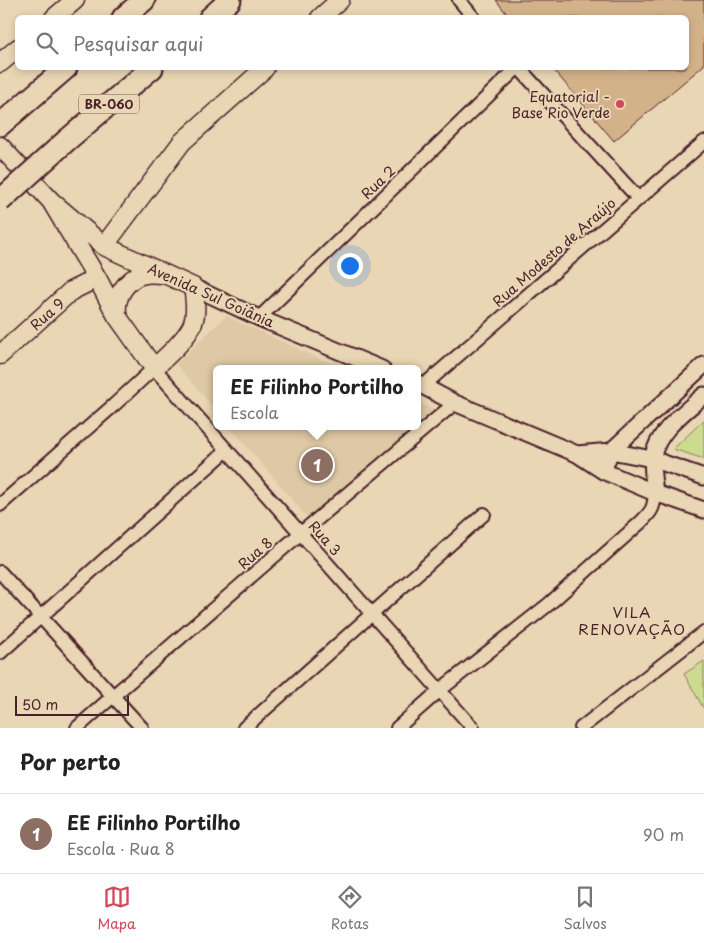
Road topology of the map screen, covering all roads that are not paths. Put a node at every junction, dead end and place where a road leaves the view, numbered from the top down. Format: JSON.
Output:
{"nodes":[{"id":1,"x":75,"y":0,"type":"edge"},
{"id":2,"x":144,"y":0,"type":"edge"},
{"id":3,"x":230,"y":0,"type":"edge"},
{"id":4,"x":340,"y":0,"type":"edge"},
{"id":5,"x":459,"y":0,"type":"edge"},
{"id":6,"x":58,"y":15,"type":"edge"},
{"id":7,"x":126,"y":15,"type":"edge"},
{"id":8,"x":213,"y":15,"type":"edge"},
{"id":9,"x":323,"y":15,"type":"edge"},
{"id":10,"x":472,"y":15,"type":"edge"},
{"id":11,"x":15,"y":50,"type":"edge"},
{"id":12,"x":0,"y":63,"type":"edge"},
{"id":13,"x":64,"y":70,"type":"edge"},
{"id":14,"x":150,"y":70,"type":"edge"},
{"id":15,"x":263,"y":70,"type":"edge"},
{"id":16,"x":516,"y":70,"type":"edge"},
{"id":17,"x":520,"y":70,"type":"edge"},
{"id":18,"x":0,"y":125,"type":"edge"},
{"id":19,"x":0,"y":146,"type":"edge"},
{"id":20,"x":702,"y":147,"type":"edge"},
{"id":21,"x":638,"y":198,"type":"junction"},
{"id":22,"x":0,"y":201,"type":"edge"},
{"id":23,"x":51,"y":201,"type":"junction"},
{"id":24,"x":104,"y":246,"type":"junction"},
{"id":25,"x":162,"y":274,"type":"junction"},
{"id":26,"x":98,"y":278,"type":"junction"},
{"id":27,"x":193,"y":287,"type":"junction"},
{"id":28,"x":117,"y":316,"type":"junction"},
{"id":29,"x":259,"y":318,"type":"junction"},
{"id":30,"x":0,"y":355,"type":"edge"},
{"id":31,"x":372,"y":365,"type":"edge"},
{"id":32,"x":704,"y":365,"type":"edge"},
{"id":33,"x":154,"y":368,"type":"junction"},
{"id":34,"x":421,"y":383,"type":"edge"},
{"id":35,"x":421,"y":385,"type":"edge"},
{"id":36,"x":704,"y":395,"type":"edge"},
{"id":37,"x":455,"y":403,"type":"junction"},
{"id":38,"x":227,"y":450,"type":"junction"},
{"id":39,"x":612,"y":451,"type":"junction"},
{"id":40,"x":577,"y":454,"type":"junction"},
{"id":41,"x":652,"y":459,"type":"junction"},
{"id":42,"x":603,"y":470,"type":"junction"},
{"id":43,"x":704,"y":478,"type":"edge"},
{"id":44,"x":655,"y":493,"type":"junction"},
{"id":45,"x":0,"y":505,"type":"edge"},
{"id":46,"x":704,"y":510,"type":"edge"},
{"id":47,"x":484,"y":514,"type":"dead end"},
{"id":48,"x":301,"y":533,"type":"junction"},
{"id":49,"x":0,"y":572,"type":"edge"},
{"id":50,"x":372,"y":614,"type":"junction"},
{"id":51,"x":41,"y":617,"type":"junction"},
{"id":52,"x":704,"y":632,"type":"edge"},
{"id":53,"x":0,"y":653,"type":"edge"},
{"id":54,"x":440,"y":690,"type":"junction"},
{"id":55,"x":113,"y":696,"type":"junction"},
{"id":56,"x":78,"y":728,"type":"edge"},
{"id":57,"x":142,"y":728,"type":"edge"},
{"id":58,"x":244,"y":728,"type":"edge"},
{"id":59,"x":397,"y":728,"type":"edge"},
{"id":60,"x":473,"y":728,"type":"edge"},
{"id":61,"x":581,"y":728,"type":"edge"}],
"edges":[{"from":1,"to":6,"type":"main road"},
{"from":2,"to":7,"type":"highway"},
{"from":3,"to":8,"type":"highway"},
{"from":4,"to":9,"type":"main road"},
{"from":5,"to":10,"type":"street"},
{"from":11,"to":12,"type":"main road"},
{"from":13,"to":18,"type":"highway"},
{"from":14,"to":22,"type":"highway","number":"BR-060","bridge":true},
{"from":15,"to":24,"type":"main road"},
{"from":16,"to":29,"type":"street","name":"Rua 2"},
{"from":17,"to":21,"type":"street"},
{"from":19,"to":23,"type":"main road","name":"Avenida Sul Goiânia"},
{"from":20,"to":21,"type":"street","name":"Rua Modesto de Araújo"},
{"from":21,"to":34,"type":"street","name":"Rua Modesto de Araújo"},
{"from":23,"to":24,"type":"main road","name":"Avenida Sul Goiânia"},
{"from":23,"to":26,"type":"main road","name":"Avenida Sul Goiânia"},
{"from":24,"to":25,"type":"main road","name":"Avenida Sul Goiânia"},
{"from":25,"to":27,"type":"main road","name":"Avenida Sul Goiânia"},
{"from":25,"to":28,"type":"main road"},
{"from":26,"to":28,"type":"main road","name":"Avenida Sul Goiânia"},
{"from":26,"to":30,"type":"main road","name":"Rua 9"},
{"from":27,"to":29,"type":"street","name":"Avenida Sul Goiânia"},
{"from":27,"to":33,"type":"main road"},
{"from":28,"to":33,"type":"main road"},
{"from":29,"to":31,"type":"street","name":"Avenida Sul Goiânia"},
{"from":32,"to":39,"type":"street"},
{"from":33,"to":38,"type":"street","name":"Rua 3"},
{"from":33,"to":45,"type":"street"},
{"from":35,"to":37,"type":"street"},
{"from":36,"to":41,"type":"street"},
{"from":37,"to":40,"type":"street"},
{"from":37,"to":48,"type":"street","name":"Rua 8"},
{"from":38,"to":48,"type":"street","name":"Rua 3"},
{"from":38,"to":51,"type":"street"},
{"from":39,"to":40,"type":"street"},
{"from":39,"to":41,"type":"street"},
{"from":39,"to":42,"type":"street"},
{"from":40,"to":42,"type":"street"},
{"from":41,"to":43,"type":"street"},
{"from":41,"to":44,"type":"street"},
{"from":42,"to":44,"type":"street"},
{"from":44,"to":46,"type":"street"},
{"from":44,"to":54,"type":"street"},
{"from":47,"to":50,"type":"street"},
{"from":48,"to":50,"type":"street","name":"Rua 3"},
{"from":48,"to":55,"type":"street","name":"Rua 8"},
{"from":49,"to":51,"type":"street"},
{"from":50,"to":54,"type":"street","name":"Rua 3"},
{"from":50,"to":58,"type":"street"},
{"from":51,"to":53,"type":"street"},
{"from":51,"to":55,"type":"street"},
{"from":52,"to":61,"type":"street"},
{"from":54,"to":59,"type":"street"},
{"from":54,"to":60,"type":"street","name":"Rua 3"},
{"from":55,"to":56,"type":"street","name":"Rua 8"},
{"from":55,"to":57,"type":"street"}]}
